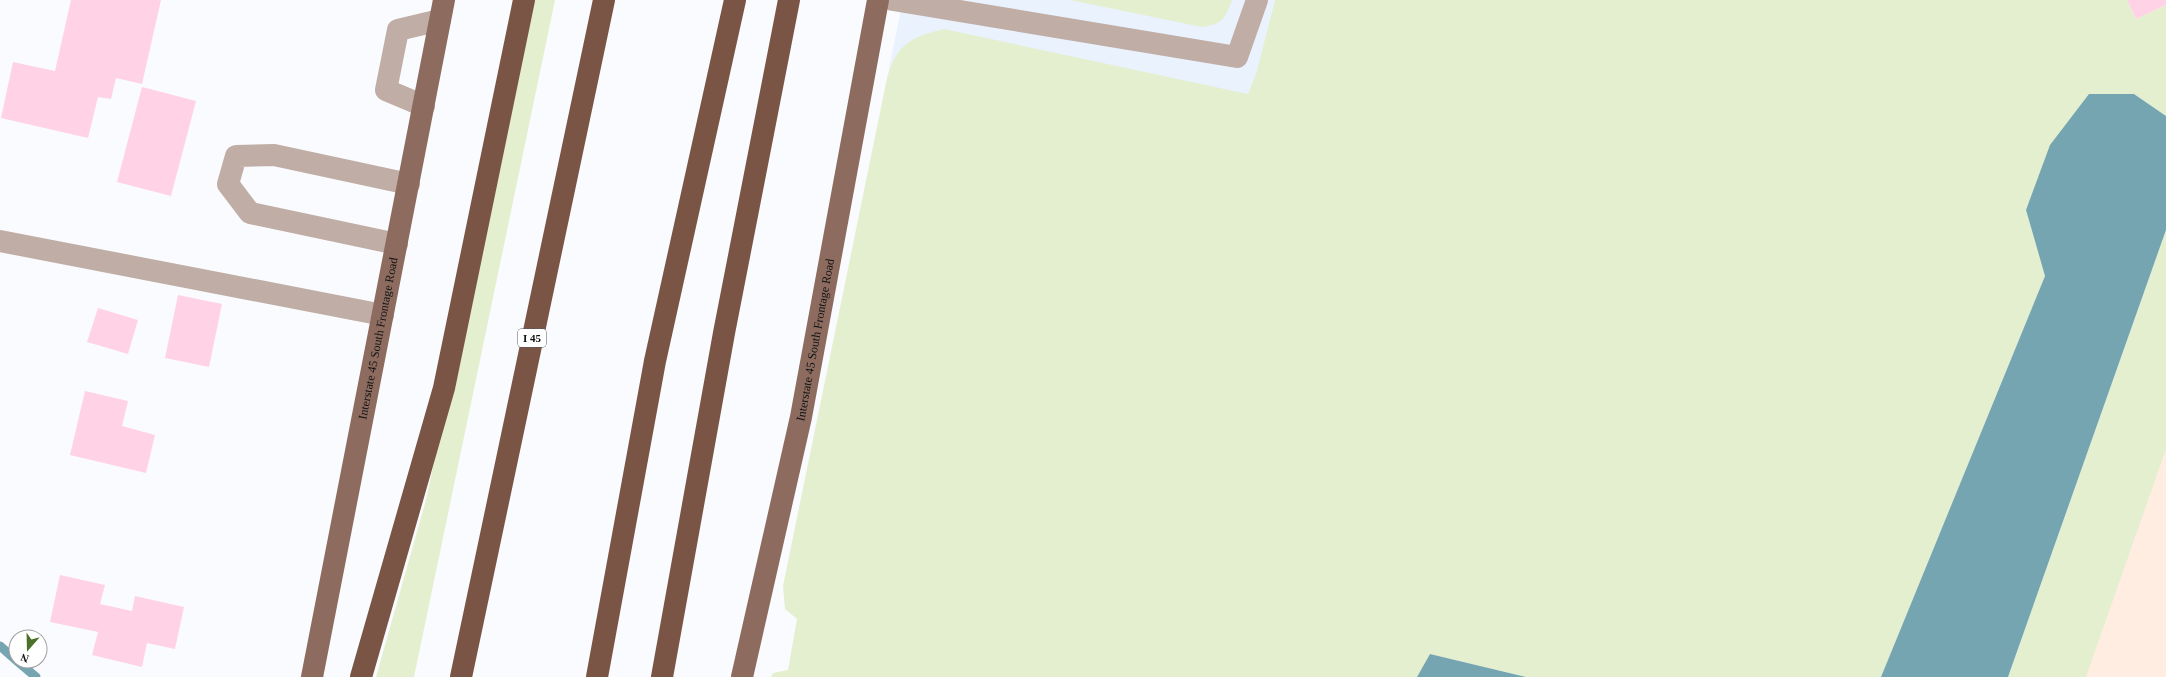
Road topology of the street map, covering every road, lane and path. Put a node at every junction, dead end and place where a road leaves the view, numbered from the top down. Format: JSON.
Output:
{"nodes":[{"id":1,"x":524,"y":0,"type":"edge"},
{"id":2,"x":604,"y":0,"type":"edge"},
{"id":3,"x":735,"y":0,"type":"edge"},
{"id":4,"x":789,"y":0,"type":"edge"},
{"id":5,"x":878,"y":0,"type":"edge"},
{"id":6,"x":893,"y":0,"type":"edge"},
{"id":7,"x":1257,"y":0,"type":"edge"},
{"id":8,"x":442,"y":10,"type":"edge"},
{"id":9,"x":424,"y":106,"type":"junction"},
{"id":10,"x":409,"y":184,"type":"junction"},
{"id":11,"x":0,"y":242,"type":"edge"},
{"id":12,"x":396,"y":244,"type":"junction"},
{"id":13,"x":383,"y":315,"type":"junction"},
{"id":14,"x":312,"y":677,"type":"edge"},
{"id":15,"x":361,"y":677,"type":"edge"},
{"id":16,"x":461,"y":677,"type":"edge"},
{"id":17,"x":597,"y":677,"type":"edge"},
{"id":18,"x":662,"y":677,"type":"edge"},
{"id":19,"x":742,"y":677,"type":"edge"}],
"edges":[{"from":1,"to":15,"type":"highway"},
{"from":2,"to":16,"type":"highway","number":"I 45"},
{"from":3,"to":17,"type":"highway"},
{"from":4,"to":18,"type":"highway"},
{"from":5,"to":19,"type":"main road","name":"Interstate 45 South Frontage Road"},
{"from":6,"to":7,"type":"lane"},
{"from":8,"to":9,"type":"main road","name":"Interstate 45 South Frontage Road"},
{"from":8,"to":9,"type":"lane"},
{"from":9,"to":10,"type":"main road","name":"Interstate 45 South Frontage Road"},
{"from":10,"to":12,"type":"main road","name":"Interstate 45 South Frontage Road"},
{"from":10,"to":12,"type":"lane"},
{"from":11,"to":13,"type":"lane"},
{"from":12,"to":13,"type":"main road","name":"Interstate 45 South Frontage Road"},
{"from":13,"to":14,"type":"main road","name":"Interstate 45 South Frontage Road"}]}
